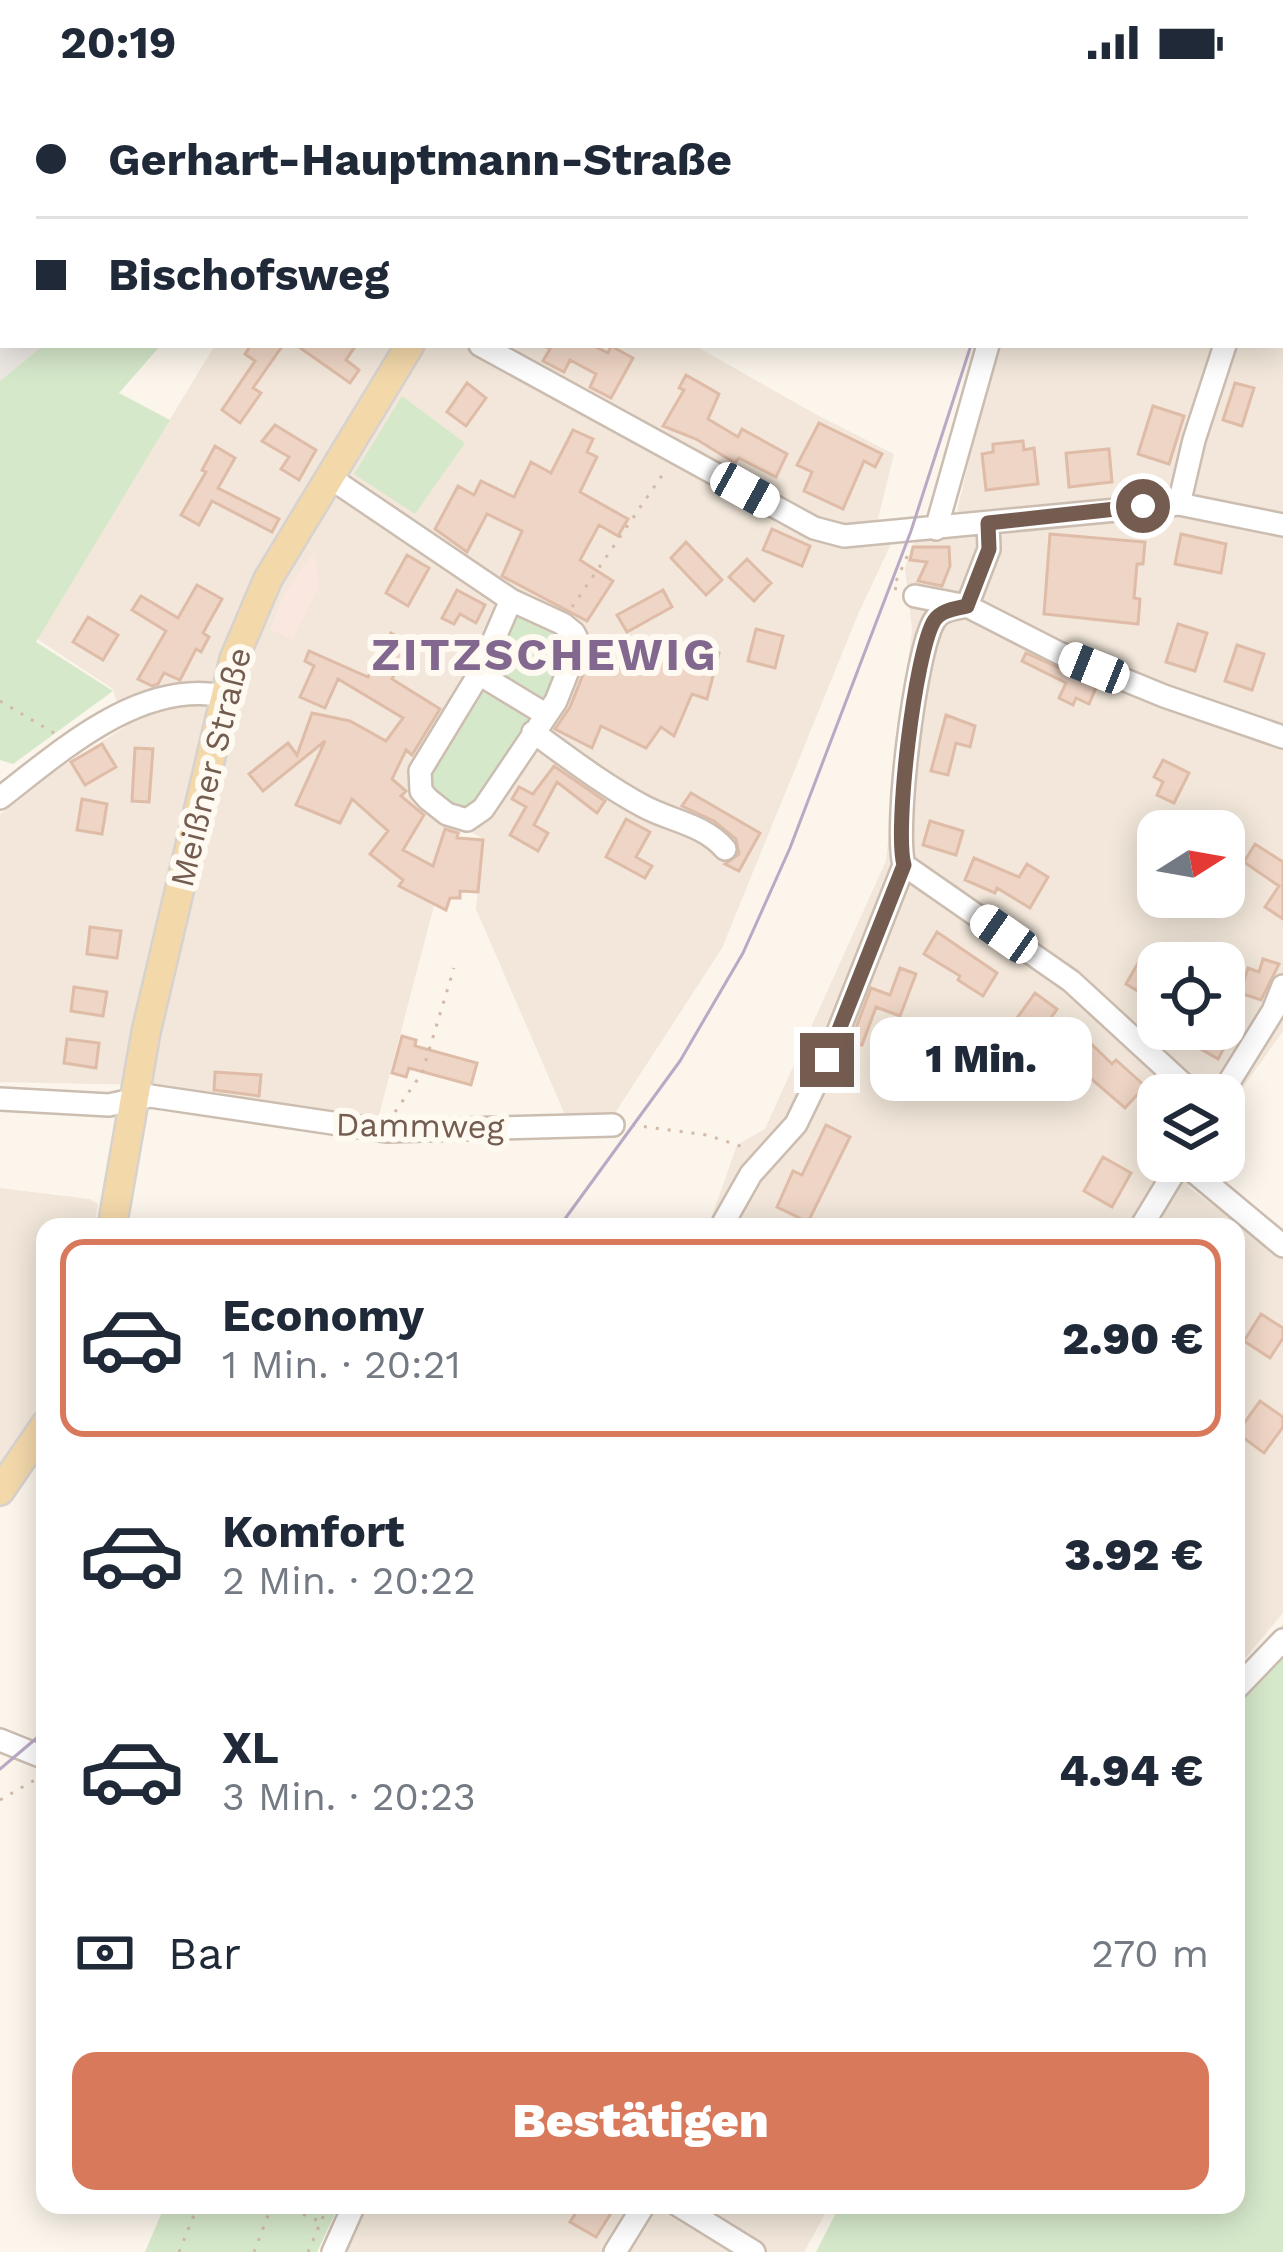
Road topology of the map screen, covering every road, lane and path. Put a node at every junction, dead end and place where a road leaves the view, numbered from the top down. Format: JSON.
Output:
{"nodes":[{"id":1,"x":408,"y":348,"type":"edge"},
{"id":2,"x":486,"y":348,"type":"edge"},
{"id":3,"x":987,"y":348,"type":"edge"},
{"id":4,"x":1224,"y":348,"type":"edge"},
{"id":5,"x":676,"y":453,"type":"junction"},
{"id":6,"x":328,"y":477,"type":"junction"},
{"id":7,"x":1179,"y":504,"type":"junction"},
{"id":8,"x":988,"y":523,"type":"junction"},
{"id":9,"x":1283,"y":526,"type":"edge"},
{"id":10,"x":927,"y":530,"type":"junction"},
{"id":11,"x":915,"y":596,"type":"joint"},
{"id":12,"x":511,"y":600,"type":"junction"},
{"id":13,"x":967,"y":606,"type":"junction"},
{"id":14,"x":562,"y":624,"type":"junction"},
{"id":15,"x":479,"y":674,"type":"junction"},
{"id":16,"x":224,"y":696,"type":"junction"},
{"id":17,"x":0,"y":701,"type":"edge"},
{"id":18,"x":539,"y":723,"type":"junction"},
{"id":19,"x":1283,"y":737,"type":"edge"},
{"id":20,"x":71,"y":744,"type":"junction"},
{"id":21,"x":0,"y":798,"type":"edge"},
{"id":22,"x":725,"y":849,"type":"dead end"},
{"id":23,"x":904,"y":865,"type":"junction"},
{"id":24,"x":454,"y":968,"type":"dead end"},
{"id":25,"x":1283,"y":986,"type":"edge"},
{"id":26,"x":1172,"y":1074,"type":"edge"},
{"id":27,"x":1234,"y":1074,"type":"edge"},
{"id":28,"x":133,"y":1098,"type":"junction"},
{"id":29,"x":0,"y":1099,"type":"edge"},
{"id":30,"x":613,"y":1125,"type":"joint"},
{"id":31,"x":391,"y":1131,"type":"junction"},
{"id":32,"x":767,"y":1155,"type":"junction"},
{"id":33,"x":1168,"y":1182,"type":"edge"},
{"id":34,"x":1206,"y":1182,"type":"edge"},
{"id":35,"x":113,"y":1218,"type":"edge"},
{"id":36,"x":726,"y":1218,"type":"edge"},
{"id":37,"x":1146,"y":1218,"type":"edge"},
{"id":38,"x":1283,"y":1246,"type":"edge"},
{"id":39,"x":36,"y":1438,"type":"edge"},
{"id":40,"x":0,"y":1491,"type":"edge"},
{"id":41,"x":1283,"y":1640,"type":"edge"},
{"id":42,"x":1245,"y":1680,"type":"edge"},
{"id":43,"x":0,"y":1740,"type":"edge"},
{"id":44,"x":36,"y":1754,"type":"edge"},
{"id":45,"x":36,"y":1778,"type":"edge"},
{"id":46,"x":0,"y":1800,"type":"edge"},
{"id":47,"x":194,"y":2214,"type":"edge"},
{"id":48,"x":269,"y":2214,"type":"edge"},
{"id":49,"x":302,"y":2214,"type":"edge"},
{"id":50,"x":324,"y":2214,"type":"edge"},
{"id":51,"x":350,"y":2214,"type":"edge"},
{"id":52,"x":638,"y":2214,"type":"edge"},
{"id":53,"x":693,"y":2214,"type":"edge"},
{"id":54,"x":321,"y":2222,"type":"junction"},
{"id":55,"x":179,"y":2252,"type":"edge"},
{"id":56,"x":254,"y":2252,"type":"edge"},
{"id":57,"x":308,"y":2252,"type":"edge"},
{"id":58,"x":333,"y":2252,"type":"edge"},
{"id":59,"x":615,"y":2252,"type":"edge"},
{"id":60,"x":754,"y":2252,"type":"edge"}],
"edges":[{"from":1,"to":6,"type":"main road","name":"Meißner Straße"},
{"from":2,"to":5,"type":"street"},
{"from":3,"to":10,"type":"street"},
{"from":4,"to":7,"type":"street"},
{"from":5,"to":10,"type":"street"},
{"from":5,"to":14,"type":"path"},
{"from":6,"to":12,"type":"street"},
{"from":6,"to":16,"type":"main road","name":"Meißner Straße"},
{"from":7,"to":8,"type":"street"},
{"from":7,"to":9,"type":"street"},
{"from":8,"to":10,"type":"street"},
{"from":8,"to":13,"type":"street"},
{"from":10,"to":11,"type":"path"},
{"from":11,"to":13,"type":"street"},
{"from":12,"to":14,"type":"street"},
{"from":12,"to":15,"type":"street"},
{"from":13,"to":19,"type":"street"},
{"from":13,"to":23,"type":"street"},
{"from":14,"to":18,"type":"street"},
{"from":15,"to":18,"type":"street"},
{"from":15,"to":18,"type":"street"},
{"from":16,"to":20,"type":"street"},
{"from":16,"to":28,"type":"main road","name":"Meißner Straße"},
{"from":17,"to":20,"type":"path"},
{"from":18,"to":22,"type":"street"},
{"from":20,"to":21,"type":"street"},
{"from":23,"to":26,"type":"street"},
{"from":23,"to":32,"type":"street"},
{"from":24,"to":31,"type":"path"},
{"from":25,"to":27,"type":"street"},
{"from":28,"to":29,"type":"street","name":"Dammweg"},
{"from":28,"to":31,"type":"street","name":"Dammweg"},
{"from":28,"to":35,"type":"main road","name":"Meißner Straße"},
{"from":30,"to":31,"type":"street","name":"Dammweg"},
{"from":30,"to":32,"type":"path"},
{"from":32,"to":36,"type":"street"},
{"from":33,"to":37,"type":"street"},
{"from":34,"to":38,"type":"street"},
{"from":39,"to":40,"type":"main road"},
{"from":41,"to":42,"type":"street"},
{"from":43,"to":44,"type":"street"},
{"from":45,"to":46,"type":"path"},
{"from":47,"to":55,"type":"path"},
{"from":48,"to":56,"type":"path"},
{"from":49,"to":54,"type":"path"},
{"from":50,"to":54,"type":"path"},
{"from":51,"to":58,"type":"street"},
{"from":52,"to":59,"type":"street"},
{"from":53,"to":60,"type":"street"},
{"from":54,"to":57,"type":"path"}]}
